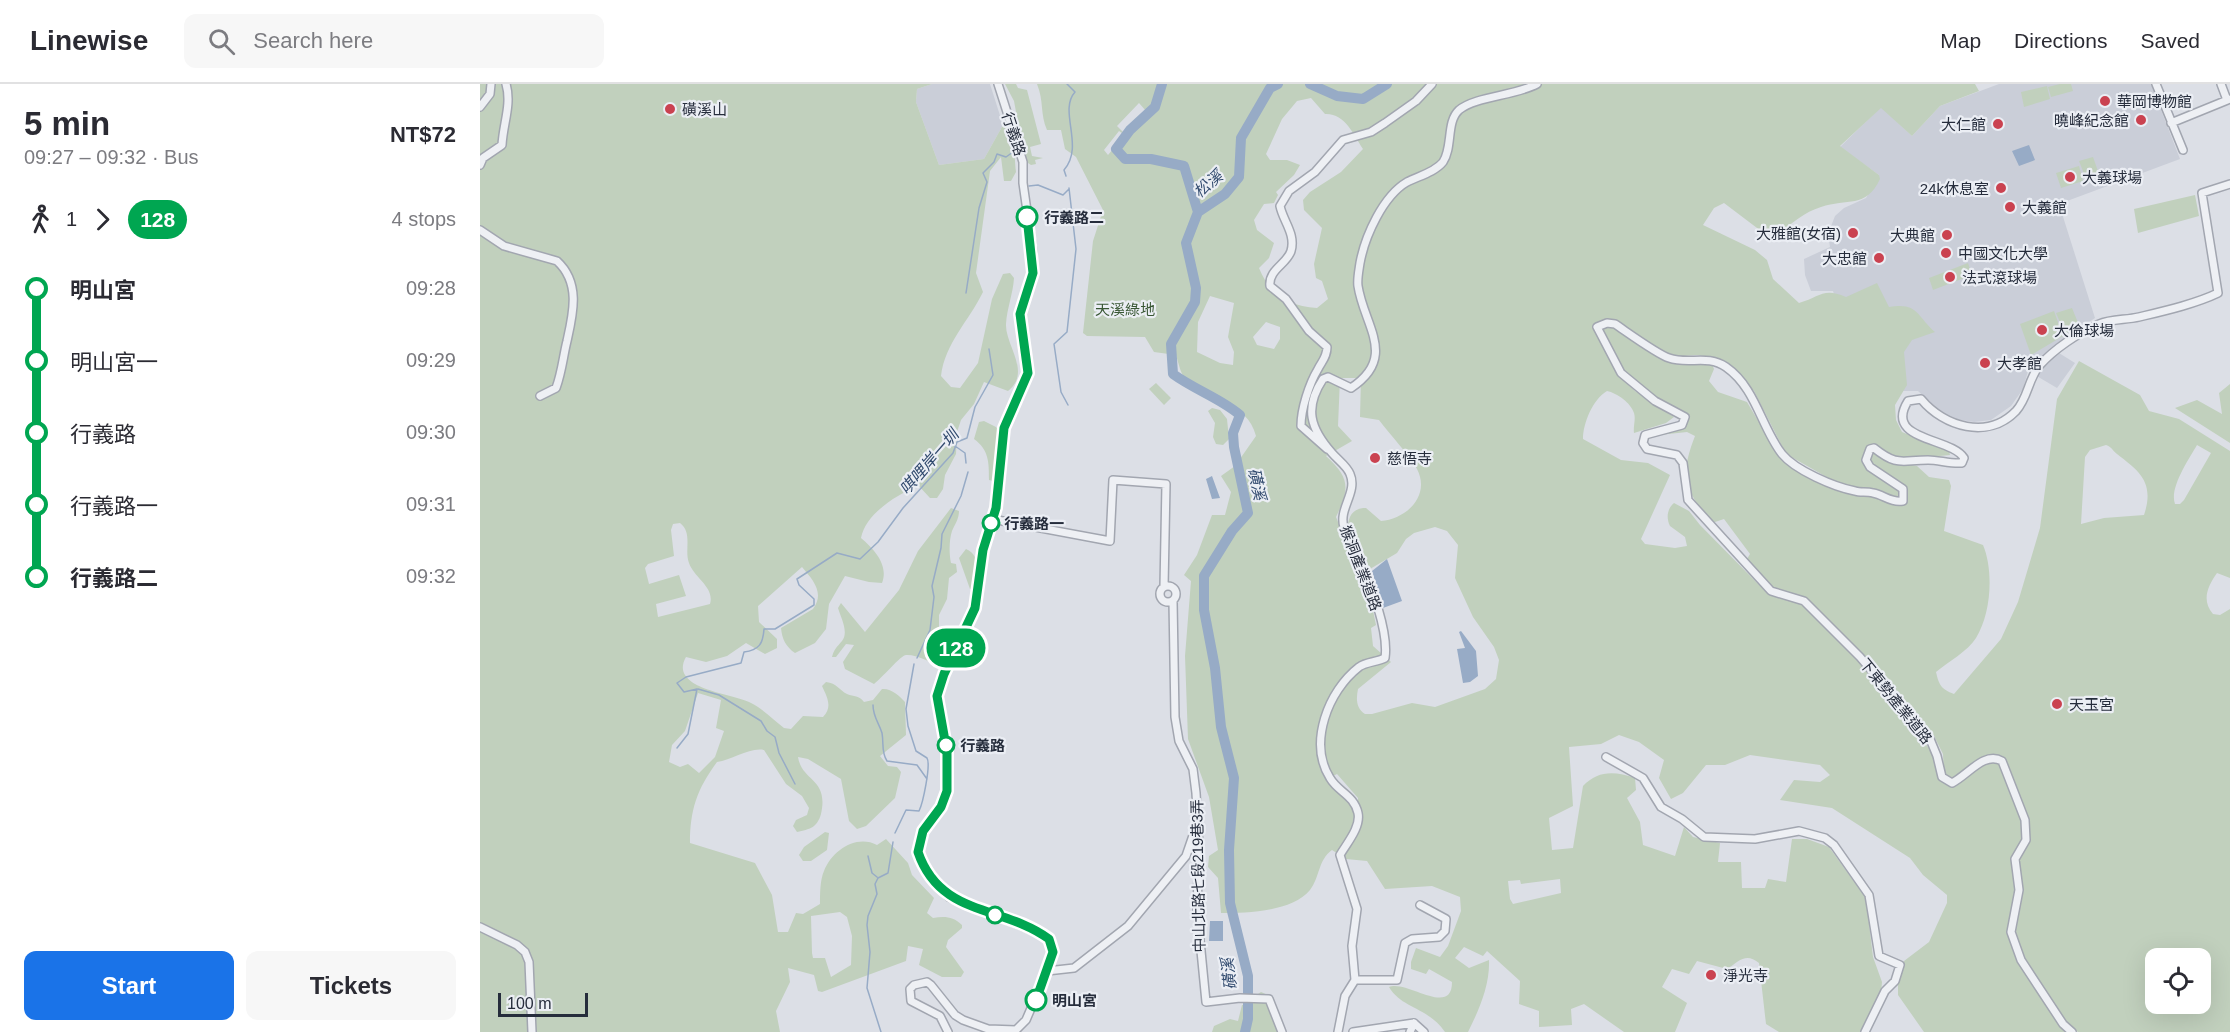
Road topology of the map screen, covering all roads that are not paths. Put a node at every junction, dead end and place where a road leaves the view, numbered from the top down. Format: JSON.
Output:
{"nodes":[{"id":1,"x":491,"y":84,"type":"edge"},
{"id":2,"x":506,"y":84,"type":"edge"},
{"id":3,"x":998,"y":84,"type":"edge"},
{"id":4,"x":1432,"y":84,"type":"edge"},
{"id":5,"x":1537,"y":84,"type":"edge"},
{"id":6,"x":2156,"y":84,"type":"edge"},
{"id":7,"x":2221,"y":84,"type":"edge"},
{"id":8,"x":2229,"y":100,"type":"edge"},
{"id":9,"x":480,"y":107,"type":"edge"},
{"id":10,"x":2171,"y":123,"type":"junction"},
{"id":11,"x":2183,"y":150,"type":"dead end"},
{"id":12,"x":480,"y":165,"type":"edge"},
{"id":13,"x":2230,"y":185,"type":"edge"},
{"id":14,"x":480,"y":230,"type":"edge"},
{"id":15,"x":540,"y":396,"type":"dead end"},
{"id":16,"x":1331,"y":452,"type":"junction"},
{"id":17,"x":992,"y":519,"type":"junction"},
{"id":18,"x":1167,"y":586,"type":"junction"},
{"id":19,"x":1170,"y":602,"type":"junction"},
{"id":20,"x":1606,"y":757,"type":"dead end"},
{"id":21,"x":1198,"y":822,"type":"junction"},
{"id":22,"x":1420,"y":905,"type":"dead end"},
{"id":23,"x":480,"y":927,"type":"edge"},
{"id":24,"x":1047,"y":971,"type":"junction"},
{"id":25,"x":1355,"y":980,"type":"junction"},
{"id":26,"x":1414,"y":1023,"type":"junction"},
{"id":27,"x":532,"y":1032,"type":"edge"},
{"id":28,"x":948,"y":1032,"type":"edge"},
{"id":29,"x":1282,"y":1032,"type":"edge"},
{"id":30,"x":1338,"y":1032,"type":"edge"},
{"id":31,"x":1353,"y":1032,"type":"edge"},
{"id":32,"x":1410,"y":1032,"type":"edge"},
{"id":33,"x":1424,"y":1032,"type":"edge"},
{"id":34,"x":1865,"y":1032,"type":"edge"},
{"id":35,"x":2072,"y":1032,"type":"edge"}],
"edges":[{"from":1,"to":9,"type":"street"},
{"from":2,"to":12,"type":"street"},
{"from":3,"to":17,"type":"street","name":"行義路"},
{"from":4,"to":16,"type":"street"},
{"from":5,"to":16,"type":"street","name":"猴洞產業道路"},
{"from":6,"to":10,"type":"street"},
{"from":7,"to":8,"type":"street"},
{"from":8,"to":10,"type":"street"},
{"from":10,"to":11,"type":"street"},
{"from":13,"to":35,"type":"street","name":"下東勢產業道路"},
{"from":14,"to":15,"type":"street"},
{"from":16,"to":25,"type":"street","name":"猴洞產業道路"},
{"from":17,"to":18,"type":"street"},
{"from":17,"to":24,"type":"street","name":"行義路"},
{"from":18,"to":19,"type":"street"},
{"from":18,"to":19,"type":"street"},
{"from":19,"to":21,"type":"street","name":"中山北路七段219巷3弄"},
{"from":20,"to":34,"type":"street"},
{"from":21,"to":24,"type":"street"},
{"from":21,"to":29,"type":"street","name":"中山北路七段219巷3弄"},
{"from":22,"to":25,"type":"street"},
{"from":23,"to":27,"type":"street"},
{"from":24,"to":28,"type":"street","name":"行義路"},
{"from":25,"to":30,"type":"street"},
{"from":26,"to":31,"type":"street"},
{"from":26,"to":32,"type":"street"},
{"from":26,"to":33,"type":"street"}]}
